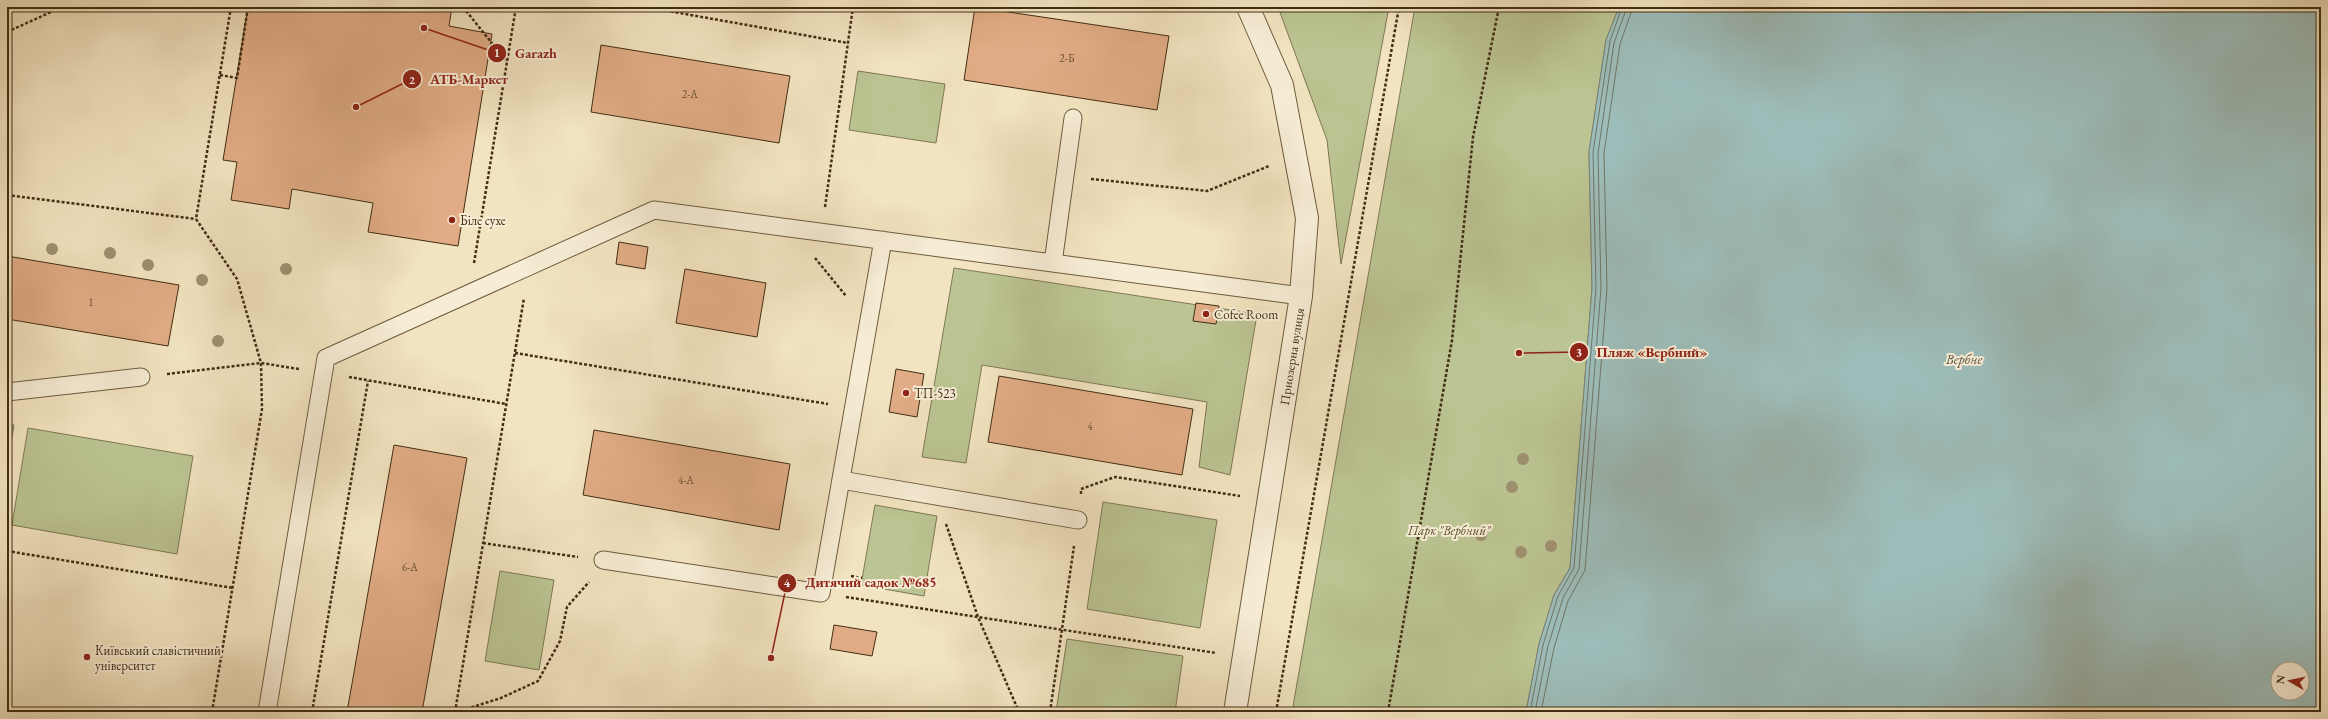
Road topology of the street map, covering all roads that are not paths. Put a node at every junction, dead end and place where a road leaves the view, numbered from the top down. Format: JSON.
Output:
{"nodes":[{"id":1,"x":1248,"y":7,"type":"edge"},
{"id":2,"x":1072,"y":118,"type":"dead end"},
{"id":3,"x":883,"y":240,"type":"junction"},
{"id":4,"x":1054,"y":263,"type":"junction"},
{"id":5,"x":1301,"y":296,"type":"junction"},
{"id":6,"x":141,"y":377,"type":"road end"},
{"id":7,"x":7,"y":392,"type":"edge"},
{"id":8,"x":841,"y":480,"type":"junction"},
{"id":9,"x":1078,"y":520,"type":"road end"},
{"id":10,"x":608,"y":561,"type":"road end"},
{"id":11,"x":266,"y":712,"type":"edge"},
{"id":12,"x":1235,"y":712,"type":"edge"}],
"edges":[{"from":1,"to":5,"type":"street","name":"Приозерна вулиця"},
{"from":2,"to":4,"type":"lane"},
{"from":3,"to":4,"type":"lane"},
{"from":3,"to":8,"type":"lane"},
{"from":3,"to":11,"type":"lane"},
{"from":4,"to":5,"type":"lane"},
{"from":5,"to":12,"type":"street","name":"Приозерна вулиця"},
{"from":6,"to":7,"type":"lane"},
{"from":8,"to":9,"type":"lane"},
{"from":8,"to":10,"type":"lane"}]}
